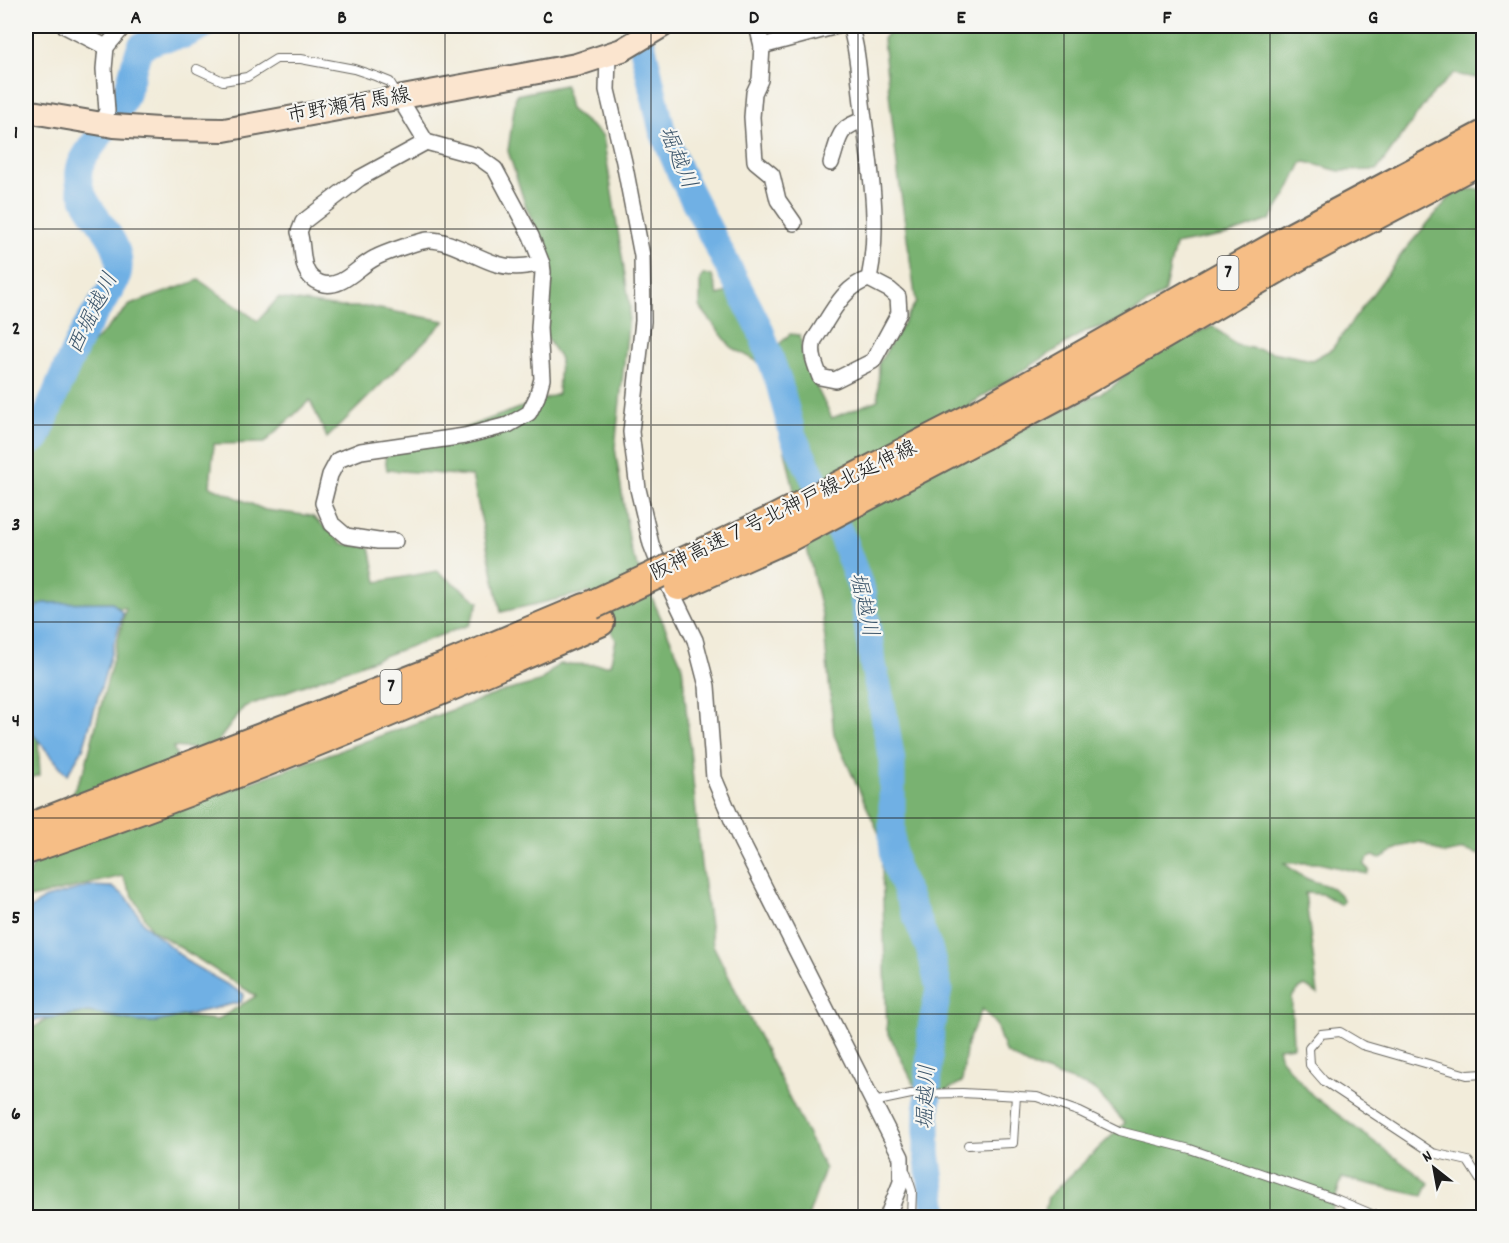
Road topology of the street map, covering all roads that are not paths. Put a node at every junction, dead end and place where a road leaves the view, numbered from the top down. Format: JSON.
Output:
{"nodes":[{"id":1,"x":65,"y":26,"type":"edge"},
{"id":2,"x":124,"y":26,"type":"edge"},
{"id":3,"x":757,"y":26,"type":"edge"},
{"id":4,"x":837,"y":26,"type":"edge"},
{"id":5,"x":850,"y":26,"type":"edge"},
{"id":6,"x":651,"y":32,"type":"edge"},
{"id":7,"x":762,"y":46,"type":"junction"},
{"id":8,"x":106,"y":47,"type":"junction"},
{"id":9,"x":608,"y":56,"type":"junction"},
{"id":10,"x":197,"y":69,"type":"dead end"},
{"id":11,"x":400,"y":99,"type":"junction"},
{"id":12,"x":26,"y":111,"type":"edge"},
{"id":13,"x":864,"y":120,"type":"junction"},
{"id":14,"x":107,"y":125,"type":"junction"},
{"id":15,"x":1484,"y":135,"type":"edge"},
{"id":16,"x":426,"y":142,"type":"junction"},
{"id":17,"x":1484,"y":158,"type":"edge"},
{"id":18,"x":831,"y":163,"type":"dead end"},
{"id":19,"x":794,"y":223,"type":"dead end"},
{"id":20,"x":542,"y":264,"type":"junction"},
{"id":21,"x":868,"y":279,"type":"junction"},
{"id":22,"x":979,"y":426,"type":"junction"},
{"id":23,"x":396,"y":541,"type":"dead end"},
{"id":24,"x":194,"y":775,"type":"junction"},
{"id":25,"x":99,"y":824,"type":"junction"},
{"id":26,"x":31,"y":826,"type":"edge"},
{"id":27,"x":26,"y":850,"type":"edge"},
{"id":28,"x":26,"y":858,"type":"edge"},
{"id":29,"x":1484,"y":1074,"type":"edge"},
{"id":30,"x":1016,"y":1095,"type":"junction"},
{"id":31,"x":873,"y":1102,"type":"junction"},
{"id":32,"x":968,"y":1145,"type":"dead end"},
{"id":33,"x":901,"y":1156,"type":"junction"},
{"id":34,"x":1484,"y":1186,"type":"edge"},
{"id":35,"x":887,"y":1216,"type":"edge"},
{"id":36,"x":910,"y":1218,"type":"edge"},
{"id":37,"x":1381,"y":1218,"type":"edge"}],
"edges":[{"from":1,"to":8,"type":"street"},
{"from":2,"to":8,"type":"street"},
{"from":3,"to":7,"type":"street"},
{"from":4,"to":7,"type":"street"},
{"from":5,"to":13,"type":"street"},
{"from":6,"to":9,"type":"main road","name":"市野瀬有馬線"},
{"from":7,"to":19,"type":"street"},
{"from":8,"to":14,"type":"street"},
{"from":9,"to":11,"type":"main road","name":"市野瀬有馬線"},
{"from":9,"to":31,"type":"street"},
{"from":10,"to":11,"type":"lane"},
{"from":11,"to":14,"type":"main road","name":"市野瀬有馬線"},
{"from":11,"to":16,"type":"street"},
{"from":12,"to":14,"type":"main road","name":"市野瀬有馬線"},
{"from":13,"to":18,"type":"street"},
{"from":13,"to":21,"type":"street"},
{"from":15,"to":22,"type":"highway","number":"7"},
{"from":16,"to":20,"type":"street"},
{"from":16,"to":20,"type":"street"},
{"from":17,"to":22,"type":"highway","number":"7"},
{"from":20,"to":23,"type":"street"},
{"from":21,"to":21,"type":"street"},
{"from":22,"to":24,"type":"highway","name":"阪神高速７号北神戸線北延伸線","number":"7","bridge":true},
{"from":24,"to":25,"type":"highway","number":"7"},
{"from":24,"to":26,"type":"highway","number":"7"},
{"from":25,"to":27,"type":"highway","number":"7"},
{"from":25,"to":28,"type":"highway","number":"7"},
{"from":29,"to":34,"type":"lane"},
{"from":30,"to":31,"type":"lane"},
{"from":30,"to":32,"type":"lane"},
{"from":30,"to":37,"type":"lane"},
{"from":31,"to":33,"type":"street"},
{"from":33,"to":35,"type":"street"},
{"from":33,"to":36,"type":"lane"}]}
